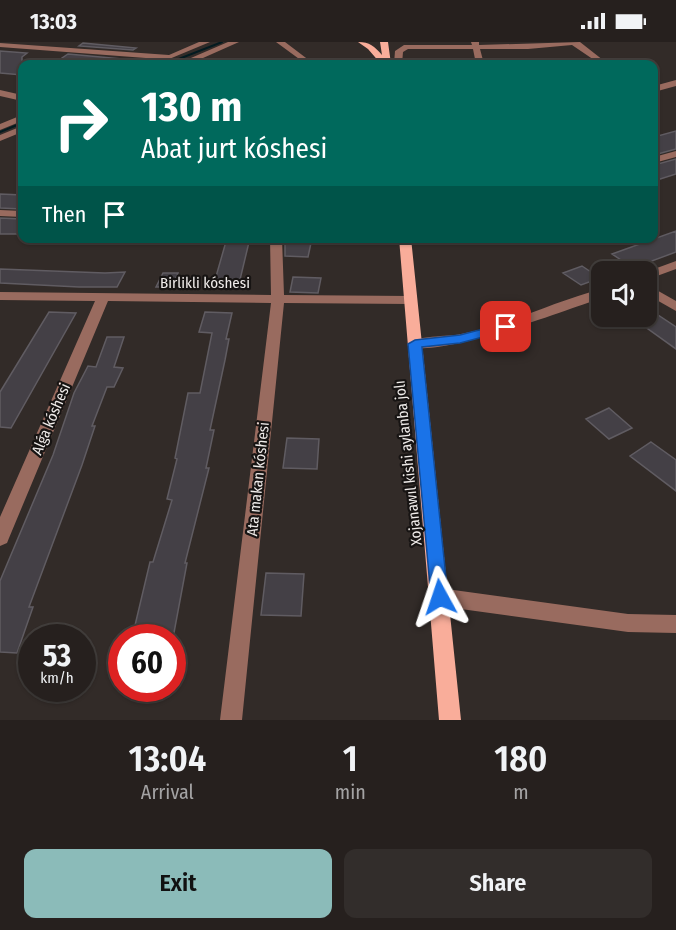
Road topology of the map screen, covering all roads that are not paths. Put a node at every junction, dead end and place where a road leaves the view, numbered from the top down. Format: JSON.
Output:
{"nodes":[{"id":1,"x":206,"y":42,"type":"edge"},
{"id":2,"x":235,"y":42,"type":"edge"},
{"id":3,"x":280,"y":42,"type":"edge"},
{"id":4,"x":362,"y":42,"type":"edge"},
{"id":5,"x":384,"y":42,"type":"edge"},
{"id":6,"x":574,"y":42,"type":"edge"},
{"id":7,"x":476,"y":44,"type":"edge"},
{"id":8,"x":0,"y":45,"type":"edge"},
{"id":9,"x":170,"y":57,"type":"junction"},
{"id":10,"x":198,"y":58,"type":"junction"},
{"id":11,"x":162,"y":60,"type":"edge"},
{"id":12,"x":193,"y":60,"type":"edge"},
{"id":13,"x":202,"y":60,"type":"edge"},
{"id":14,"x":305,"y":60,"type":"edge"},
{"id":15,"x":382,"y":60,"type":"edge"},
{"id":16,"x":386,"y":60,"type":"edge"},
{"id":17,"x":398,"y":60,"type":"edge"},
{"id":18,"x":479,"y":60,"type":"edge"},
{"id":19,"x":599,"y":60,"type":"edge"},
{"id":20,"x":676,"y":83,"type":"edge"},
{"id":21,"x":658,"y":88,"type":"edge"},
{"id":22,"x":0,"y":93,"type":"edge"},
{"id":23,"x":18,"y":97,"type":"edge"},
{"id":24,"x":18,"y":120,"type":"edge"},
{"id":25,"x":0,"y":127,"type":"edge"},
{"id":26,"x":18,"y":131,"type":"edge"},
{"id":27,"x":0,"y":140,"type":"edge"},
{"id":28,"x":18,"y":141,"type":"edge"},
{"id":29,"x":676,"y":154,"type":"edge"},
{"id":30,"x":658,"y":159,"type":"edge"},
{"id":31,"x":0,"y":213,"type":"edge"},
{"id":32,"x":18,"y":214,"type":"edge"},
{"id":33,"x":276,"y":243,"type":"edge"},
{"id":34,"x":405,"y":243,"type":"edge"},
{"id":35,"x":676,"y":266,"type":"edge"},
{"id":36,"x":657,"y":272,"type":"edge"},
{"id":37,"x":657,"y":295,"type":"edge"},
{"id":38,"x":0,"y":296,"type":"edge"},
{"id":39,"x":591,"y":297,"type":"edge"},
{"id":40,"x":102,"y":299,"type":"junction"},
{"id":41,"x":278,"y":299,"type":"junction"},
{"id":42,"x":410,"y":300,"type":"junction"},
{"id":43,"x":676,"y":307,"type":"edge"},
{"id":44,"x":415,"y":344,"type":"junction"},
{"id":45,"x":0,"y":538,"type":"edge"},
{"id":46,"x":440,"y":597,"type":"junction"},
{"id":47,"x":676,"y":624,"type":"edge"},
{"id":48,"x":231,"y":720,"type":"edge"},
{"id":49,"x":450,"y":720,"type":"edge"}],
"edges":[{"from":1,"to":9,"type":"street"},
{"from":2,"to":10,"type":"street"},
{"from":3,"to":14,"type":"street"},
{"from":4,"to":15,"type":"main road"},
{"from":5,"to":16,"type":"main road"},
{"from":6,"to":7,"type":"street"},
{"from":6,"to":19,"type":"street"},
{"from":7,"to":17,"type":"street"},
{"from":7,"to":18,"type":"street"},
{"from":8,"to":9,"type":"street"},
{"from":9,"to":11,"type":"street"},
{"from":10,"to":12,"type":"street"},
{"from":10,"to":13,"type":"street"},
{"from":20,"to":21,"type":"street"},
{"from":22,"to":23,"type":"street"},
{"from":24,"to":25,"type":"street"},
{"from":26,"to":27,"type":"street"},
{"from":27,"to":28,"type":"street"},
{"from":29,"to":30,"type":"street"},
{"from":31,"to":32,"type":"street"},
{"from":33,"to":41,"type":"street","name":"Ata makan kóshesi"},
{"from":34,"to":42,"type":"main road","name":"Xojanawıl kishi aylanba jolı"},
{"from":35,"to":36,"type":"street"},
{"from":37,"to":43,"type":"street"},
{"from":38,"to":40,"type":"street","name":"Birlikli kóshesi"},
{"from":39,"to":44,"type":"street"},
{"from":40,"to":41,"type":"street","name":"Birlikli kóshesi"},
{"from":40,"to":45,"type":"street","name":"Alǵa kóshesi"},
{"from":41,"to":42,"type":"street","name":"Birlikli kóshesi"},
{"from":41,"to":48,"type":"street","name":"Ata makan kóshesi"},
{"from":42,"to":44,"type":"main road","name":"Xojanawıl kishi aylanba jolı"},
{"from":44,"to":46,"type":"main road","name":"Xojanawıl kishi aylanba jolı"},
{"from":46,"to":47,"type":"street"},
{"from":46,"to":49,"type":"main road","name":"Xojanawıl kishi aylanba jolı"}]}
